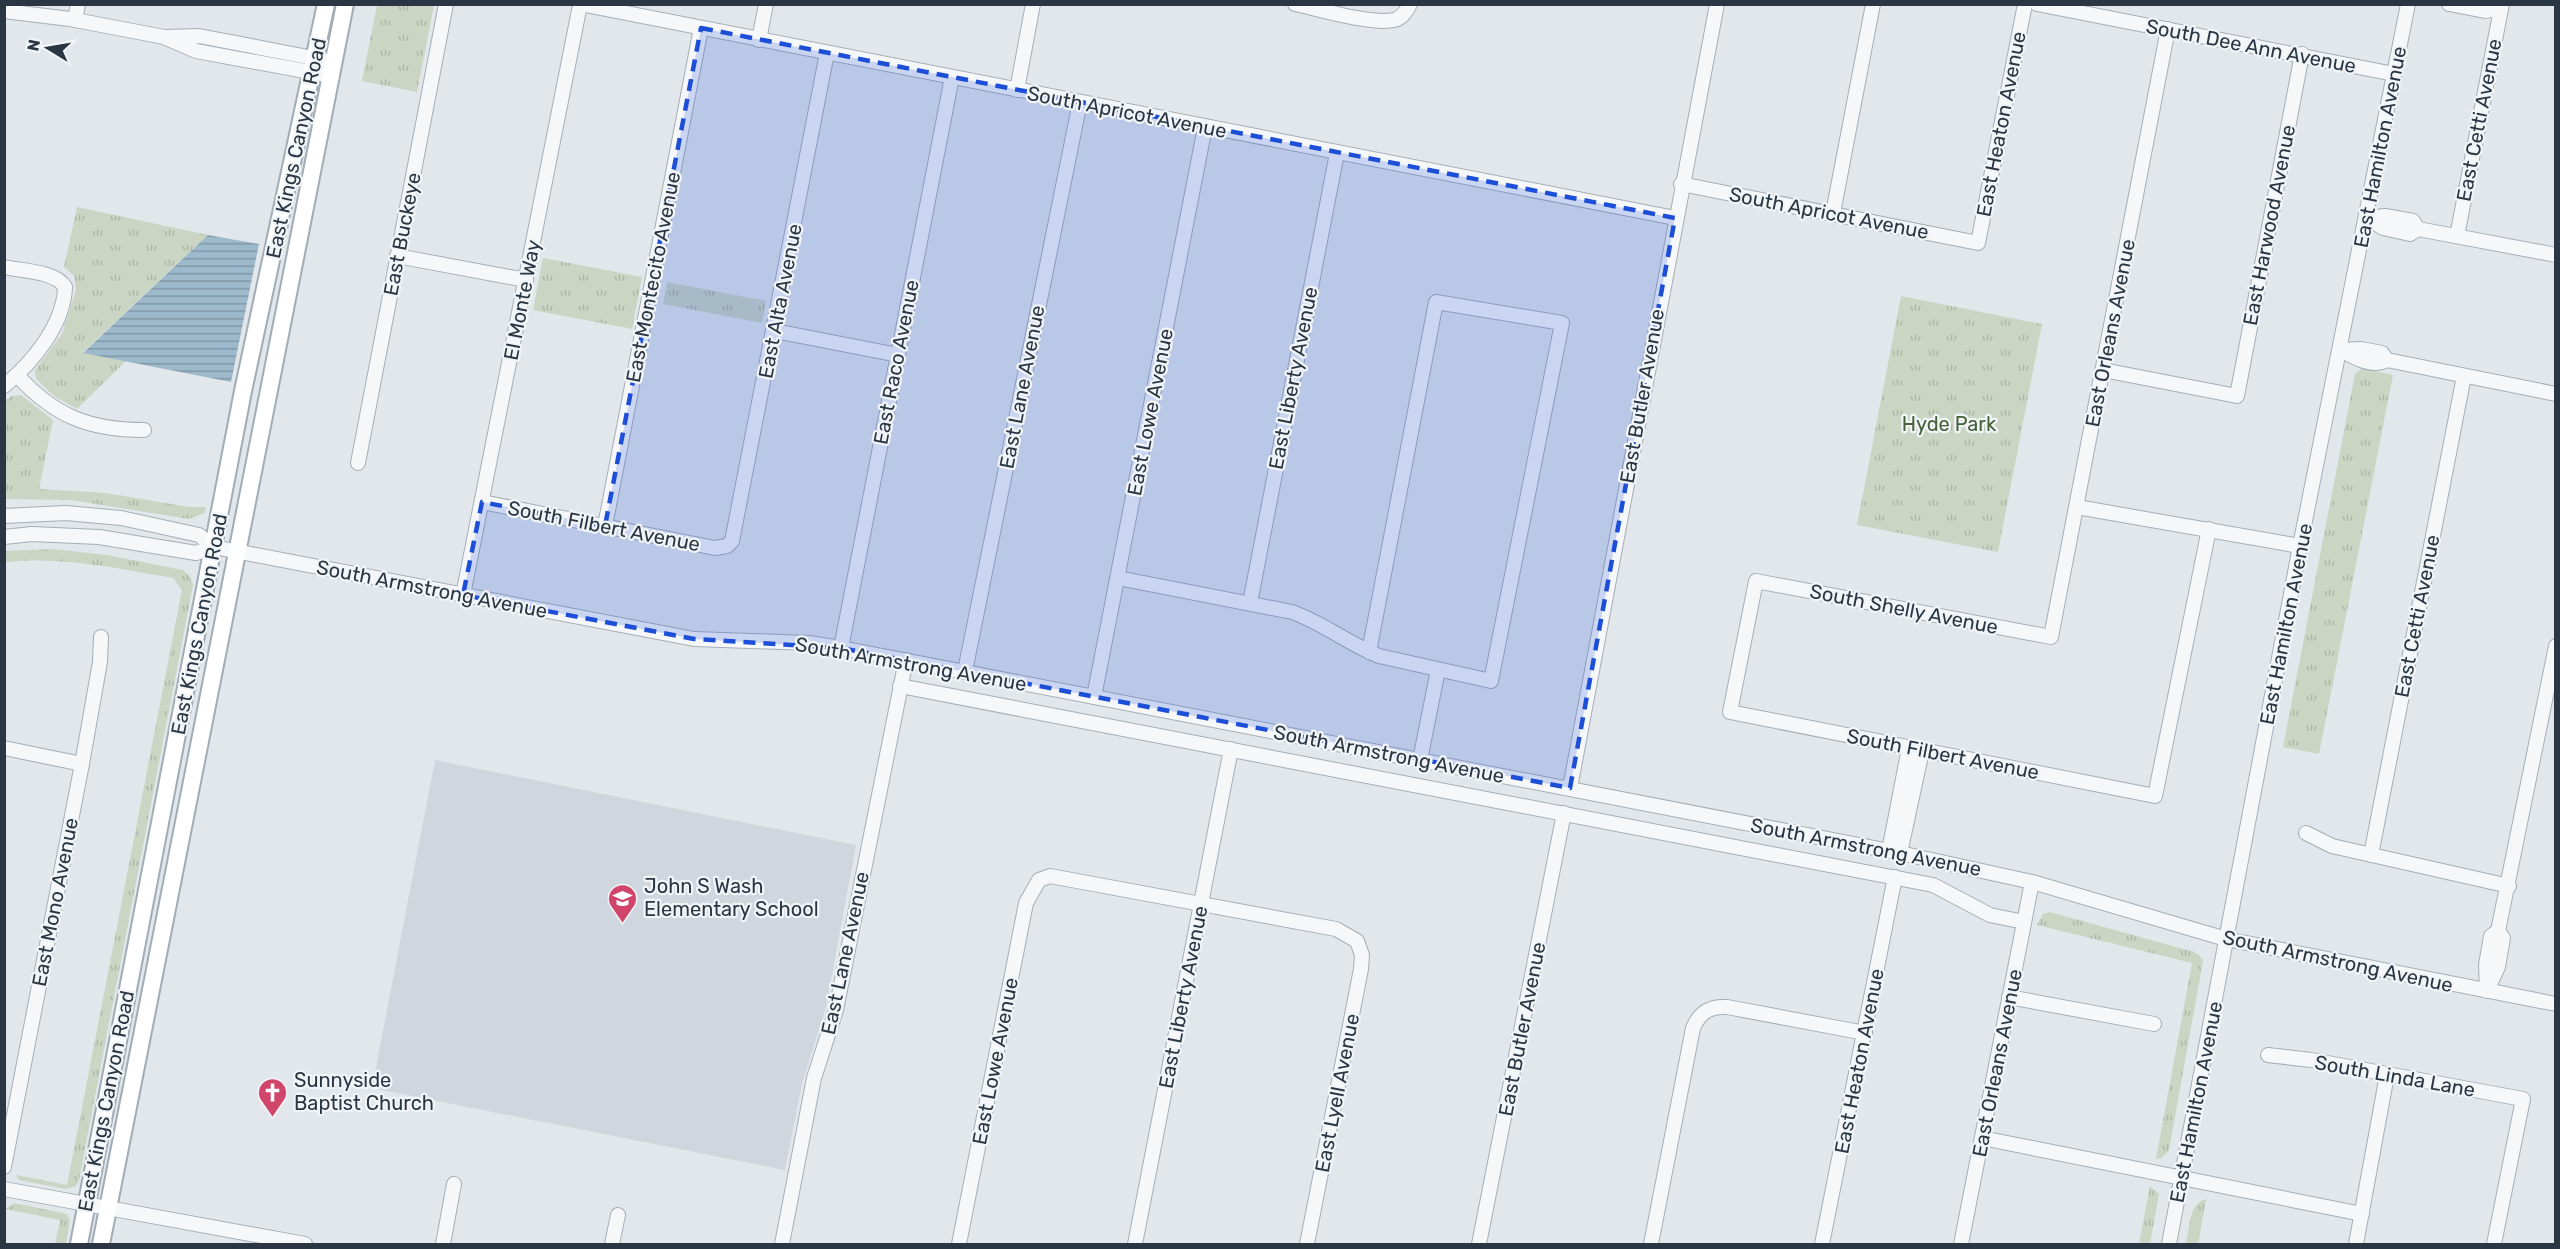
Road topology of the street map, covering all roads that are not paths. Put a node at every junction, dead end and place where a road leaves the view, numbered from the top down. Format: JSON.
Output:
{"nodes":[{"id":1,"x":78,"y":4,"type":"edge"},
{"id":2,"x":326,"y":4,"type":"edge"},
{"id":3,"x":345,"y":4,"type":"edge"},
{"id":4,"x":446,"y":4,"type":"edge"},
{"id":5,"x":766,"y":4,"type":"edge"},
{"id":6,"x":1033,"y":4,"type":"edge"},
{"id":7,"x":1295,"y":4,"type":"edge"},
{"id":8,"x":1717,"y":4,"type":"edge"},
{"id":9,"x":1873,"y":4,"type":"edge"},
{"id":10,"x":2025,"y":4,"type":"edge"},
{"id":11,"x":2037,"y":4,"type":"edge"},
{"id":12,"x":2408,"y":4,"type":"edge"},
{"id":13,"x":2449,"y":4,"type":"edge"},
{"id":14,"x":2496,"y":4,"type":"edge"},
{"id":15,"x":2502,"y":4,"type":"edge"},
{"id":16,"x":580,"y":5,"type":"edge"},
{"id":17,"x":1406,"y":10,"type":"edge"},
{"id":18,"x":4,"y":11,"type":"edge"},
{"id":19,"x":75,"y":20,"type":"junction"},
{"id":20,"x":701,"y":28,"type":"junction"},
{"id":21,"x":2168,"y":29,"type":"junction"},
{"id":22,"x":759,"y":40,"type":"junction"},
{"id":23,"x":827,"y":53,"type":"junction"},
{"id":24,"x":2302,"y":54,"type":"junction"},
{"id":25,"x":314,"y":66,"type":"junction"},
{"id":26,"x":333,"y":69,"type":"junction"},
{"id":27,"x":2394,"y":74,"type":"junction"},
{"id":28,"x":952,"y":77,"type":"junction"},
{"id":29,"x":1017,"y":90,"type":"junction"},
{"id":30,"x":1080,"y":102,"type":"junction"},
{"id":31,"x":1205,"y":127,"type":"junction"},
{"id":32,"x":1337,"y":153,"type":"junction"},
{"id":33,"x":1681,"y":184,"type":"junction"},
{"id":34,"x":1833,"y":213,"type":"junction"},
{"id":35,"x":1675,"y":218,"type":"junction"},
{"id":36,"x":2367,"y":218,"type":"junction"},
{"id":37,"x":2457,"y":236,"type":"junction"},
{"id":38,"x":1978,"y":243,"type":"joint"},
{"id":39,"x":2556,"y":255,"type":"edge"},
{"id":40,"x":398,"y":256,"type":"junction"},
{"id":41,"x":4,"y":267,"type":"edge"},
{"id":42,"x":526,"y":280,"type":"junction"},
{"id":43,"x":775,"y":331,"type":"junction"},
{"id":44,"x":2341,"y":350,"type":"junction"},
{"id":45,"x":898,"y":355,"type":"junction"},
{"id":46,"x":2103,"y":370,"type":"junction"},
{"id":47,"x":17,"y":375,"type":"junction"},
{"id":48,"x":2464,"y":376,"type":"junction"},
{"id":49,"x":4,"y":386,"type":"edge"},
{"id":50,"x":2556,"y":394,"type":"edge"},
{"id":51,"x":144,"y":430,"type":"dead end"},
{"id":52,"x":358,"y":463,"type":"dead end"},
{"id":53,"x":482,"y":502,"type":"junction"},
{"id":54,"x":2077,"y":507,"type":"junction"},
{"id":55,"x":4,"y":516,"type":"edge"},
{"id":56,"x":605,"y":526,"type":"junction"},
{"id":57,"x":2209,"y":529,"type":"junction"},
{"id":58,"x":4,"y":537,"type":"edge"},
{"id":59,"x":727,"y":546,"type":"joint"},
{"id":60,"x":2300,"y":546,"type":"junction"},
{"id":61,"x":214,"y":547,"type":"junction"},
{"id":62,"x":237,"y":551,"type":"junction"},
{"id":63,"x":1118,"y":578,"type":"junction"},
{"id":64,"x":463,"y":595,"type":"junction"},
{"id":65,"x":1250,"y":603,"type":"junction"},
{"id":66,"x":101,"y":637,"type":"dead end"},
{"id":67,"x":2051,"y":637,"type":"joint"},
{"id":68,"x":2556,"y":646,"type":"edge"},
{"id":69,"x":841,"y":648,"type":"junction"},
{"id":70,"x":1369,"y":652,"type":"junction"},
{"id":71,"x":906,"y":660,"type":"junction"},
{"id":72,"x":1438,"y":670,"type":"junction"},
{"id":73,"x":965,"y":671,"type":"junction"},
{"id":74,"x":900,"y":686,"type":"junction"},
{"id":75,"x":1094,"y":697,"type":"junction"},
{"id":76,"x":1731,"y":712,"type":"joint"},
{"id":77,"x":4,"y":748,"type":"edge"},
{"id":78,"x":1232,"y":749,"type":"junction"},
{"id":79,"x":1915,"y":749,"type":"junction"},
{"id":80,"x":1420,"y":760,"type":"junction"},
{"id":81,"x":82,"y":764,"type":"junction"},
{"id":82,"x":1570,"y":788,"type":"junction"},
{"id":83,"x":1564,"y":813,"type":"junction"},
{"id":84,"x":2306,"y":832,"type":"dead end"},
{"id":85,"x":1895,"y":852,"type":"junction"},
{"id":86,"x":2371,"y":855,"type":"junction"},
{"id":87,"x":1895,"y":877,"type":"junction"},
{"id":88,"x":2032,"y":882,"type":"junction"},
{"id":89,"x":2509,"y":886,"type":"junction"},
{"id":90,"x":1202,"y":903,"type":"junction"},
{"id":91,"x":2024,"y":922,"type":"junction"},
{"id":92,"x":2226,"y":939,"type":"junction"},
{"id":93,"x":2487,"y":991,"type":"junction"},
{"id":94,"x":2009,"y":997,"type":"junction"},
{"id":95,"x":2556,"y":1004,"type":"edge"},
{"id":96,"x":2154,"y":1024,"type":"dead end"},
{"id":97,"x":1865,"y":1034,"type":"junction"},
{"id":98,"x":2268,"y":1055,"type":"dead end"},
{"id":99,"x":2387,"y":1075,"type":"junction"},
{"id":100,"x":9,"y":1123,"type":"edge"},
{"id":101,"x":1982,"y":1138,"type":"junction"},
{"id":102,"x":4,"y":1167,"type":"edge"},
{"id":103,"x":2181,"y":1179,"type":"junction"},
{"id":104,"x":454,"y":1184,"type":"dead end"},
{"id":105,"x":4,"y":1189,"type":"edge"},
{"id":106,"x":86,"y":1205,"type":"junction"},
{"id":107,"x":108,"y":1209,"type":"junction"},
{"id":108,"x":2362,"y":1214,"type":"junction"},
{"id":109,"x":618,"y":1215,"type":"dead end"},
{"id":110,"x":78,"y":1245,"type":"edge"},
{"id":111,"x":101,"y":1245,"type":"edge"},
{"id":112,"x":305,"y":1245,"type":"edge"},
{"id":113,"x":443,"y":1245,"type":"edge"},
{"id":114,"x":612,"y":1245,"type":"edge"},
{"id":115,"x":782,"y":1245,"type":"edge"},
{"id":116,"x":959,"y":1245,"type":"edge"},
{"id":117,"x":1135,"y":1245,"type":"edge"},
{"id":118,"x":1307,"y":1245,"type":"edge"},
{"id":119,"x":1479,"y":1245,"type":"edge"},
{"id":120,"x":1651,"y":1245,"type":"edge"},
{"id":121,"x":1822,"y":1245,"type":"edge"},
{"id":122,"x":1961,"y":1245,"type":"edge"},
{"id":123,"x":2169,"y":1245,"type":"edge"},
{"id":124,"x":2356,"y":1245,"type":"edge"},
{"id":125,"x":2494,"y":1245,"type":"edge"}],
"edges":[{"from":1,"to":19,"type":"street"},
{"from":2,"to":25,"type":"main road","name":"East Kings Canyon Road"},
{"from":3,"to":26,"type":"main road","name":"East Kings Canyon Road"},
{"from":4,"to":40,"type":"street","name":"East Buckeye"},
{"from":5,"to":22,"type":"street"},
{"from":6,"to":29,"type":"street"},
{"from":7,"to":17,"type":"street"},
{"from":8,"to":33,"type":"street","name":"East Butler Avenue"},
{"from":9,"to":34,"type":"street"},
{"from":10,"to":38,"type":"street","name":"East Heaton Avenue"},
{"from":11,"to":21,"type":"street","name":"South Dee Ann Avenue"},
{"from":12,"to":27,"type":"street","name":"East Hamilton Avenue"},
{"from":13,"to":14,"type":"street"},
{"from":15,"to":37,"type":"street","name":"East Cetti Avenue"},
{"from":16,"to":20,"type":"street","name":"South Apricot Avenue"},
{"from":16,"to":42,"type":"street","name":"El Monte Way"},
{"from":18,"to":19,"type":"street"},
{"from":19,"to":25,"type":"street"},
{"from":20,"to":22,"type":"street","name":"South Apricot Avenue"},
{"from":20,"to":56,"type":"street","name":"East Montecito Avenue"},
{"from":21,"to":24,"type":"street","name":"South Dee Ann Avenue"},
{"from":21,"to":46,"type":"street","name":"East Orleans Avenue"},
{"from":22,"to":23,"type":"street","name":"South Apricot Avenue"},
{"from":23,"to":28,"type":"street","name":"South Apricot Avenue"},
{"from":23,"to":43,"type":"street","name":"East Alta Avenue"},
{"from":24,"to":27,"type":"street","name":"South Dee Ann Avenue"},
{"from":24,"to":46,"type":"street","name":"East Harwood Avenue"},
{"from":25,"to":26,"type":"street"},
{"from":25,"to":61,"type":"main road","name":"East Kings Canyon Road"},
{"from":26,"to":62,"type":"main road","name":"East Kings Canyon Road"},
{"from":27,"to":36,"type":"street","name":"East Hamilton Avenue"},
{"from":28,"to":29,"type":"street","name":"South Apricot Avenue"},
{"from":28,"to":45,"type":"street","name":"East Raco Avenue"},
{"from":29,"to":30,"type":"street","name":"South Apricot Avenue"},
{"from":30,"to":31,"type":"street","name":"South Apricot Avenue"},
{"from":30,"to":73,"type":"street","name":"East Lane Avenue"},
{"from":31,"to":32,"type":"street","name":"South Apricot Avenue"},
{"from":31,"to":63,"type":"street","name":"East Lowe Avenue"},
{"from":32,"to":35,"type":"street","name":"South Apricot Avenue"},
{"from":32,"to":65,"type":"street","name":"East Liberty Avenue"},
{"from":33,"to":34,"type":"street","name":"South Apricot Avenue"},
{"from":33,"to":35,"type":"street","name":"East Butler Avenue"},
{"from":34,"to":38,"type":"street","name":"South Apricot Avenue"},
{"from":35,"to":82,"type":"street","name":"East Butler Avenue"},
{"from":36,"to":37,"type":"street"},
{"from":36,"to":44,"type":"street","name":"East Hamilton Avenue"},
{"from":37,"to":39,"type":"street"},
{"from":40,"to":42,"type":"street"},
{"from":40,"to":52,"type":"street","name":"East Buckeye"},
{"from":41,"to":47,"type":"street"},
{"from":42,"to":53,"type":"street","name":"El Monte Way"},
{"from":43,"to":45,"type":"street"},
{"from":43,"to":59,"type":"street","name":"East Alta Avenue"},
{"from":44,"to":48,"type":"street"},
{"from":44,"to":60,"type":"street","name":"East Hamilton Avenue"},
{"from":45,"to":69,"type":"street","name":"East Raco Avenue"},
{"from":46,"to":54,"type":"street","name":"East Orleans Avenue"},
{"from":47,"to":49,"type":"street"},
{"from":47,"to":51,"type":"street"},
{"from":48,"to":50,"type":"street"},
{"from":48,"to":86,"type":"street","name":"East Cetti Avenue"},
{"from":53,"to":56,"type":"street","name":"South Filbert Avenue"},
{"from":53,"to":64,"type":"street","name":"El Monte Way"},
{"from":54,"to":57,"type":"street"},
{"from":54,"to":67,"type":"street","name":"East Orleans Avenue"},
{"from":55,"to":61,"type":"street"},
{"from":56,"to":59,"type":"street","name":"South Filbert Avenue"},
{"from":57,"to":60,"type":"street"},
{"from":57,"to":79,"type":"street","name":"South Filbert Avenue"},
{"from":58,"to":61,"type":"street"},
{"from":60,"to":92,"type":"street","name":"East Hamilton Avenue"},
{"from":61,"to":62,"type":"street","name":"South Armstrong Avenue"},
{"from":61,"to":106,"type":"main road","name":"East Kings Canyon Road"},
{"from":62,"to":64,"type":"street","name":"South Armstrong Avenue"},
{"from":62,"to":107,"type":"main road","name":"East Kings Canyon Road"},
{"from":63,"to":65,"type":"street"},
{"from":63,"to":75,"type":"street","name":"East Lowe Avenue"},
{"from":64,"to":69,"type":"street","name":"South Armstrong Avenue"},
{"from":65,"to":70,"type":"street"},
{"from":66,"to":81,"type":"street","name":"East Mono Avenue"},
{"from":67,"to":76,"type":"street","name":"South Shelly Avenue"},
{"from":68,"to":89,"type":"street"},
{"from":69,"to":71,"type":"street","name":"South Armstrong Avenue"},
{"from":70,"to":72,"type":"street"},
{"from":70,"to":72,"type":"street"},
{"from":71,"to":73,"type":"street","name":"South Armstrong Avenue"},
{"from":71,"to":74,"type":"street","name":"East Lane Avenue"},
{"from":72,"to":80,"type":"street"},
{"from":73,"to":75,"type":"street","name":"South Armstrong Avenue"},
{"from":74,"to":78,"type":"street","name":"South Armstrong Avenue"},
{"from":74,"to":115,"type":"street","name":"East Lane Avenue"},
{"from":75,"to":80,"type":"street","name":"South Armstrong Avenue"},
{"from":76,"to":79,"type":"street","name":"South Filbert Avenue"},
{"from":77,"to":81,"type":"street"},
{"from":78,"to":83,"type":"street","name":"South Armstrong Avenue"},
{"from":78,"to":90,"type":"street","name":"East Liberty Avenue"},
{"from":79,"to":85,"type":"street"},
{"from":80,"to":82,"type":"street","name":"South Armstrong Avenue"},
{"from":81,"to":100,"type":"street","name":"East Mono Avenue"},
{"from":82,"to":85,"type":"street","name":"South Armstrong Avenue"},
{"from":83,"to":87,"type":"street","name":"South Armstrong Avenue"},
{"from":83,"to":119,"type":"street","name":"East Butler Avenue"},
{"from":84,"to":86,"type":"street"},
{"from":85,"to":88,"type":"street","name":"South Armstrong Avenue"},
{"from":86,"to":89,"type":"street"},
{"from":87,"to":91,"type":"street","name":"South Armstrong Avenue"},
{"from":87,"to":97,"type":"street","name":"East Heaton Avenue"},
{"from":88,"to":91,"type":"street","name":"East Orleans Avenue"},
{"from":88,"to":92,"type":"street","name":"South Armstrong Avenue"},
{"from":89,"to":93,"type":"street"},
{"from":90,"to":116,"type":"street","name":"East Lowe Avenue"},
{"from":90,"to":117,"type":"street","name":"East Liberty Avenue"},
{"from":90,"to":118,"type":"street","name":"East Lyell Avenue"},
{"from":91,"to":94,"type":"street","name":"East Orleans Avenue"},
{"from":92,"to":93,"type":"street","name":"South Armstrong Avenue"},
{"from":92,"to":103,"type":"street","name":"East Hamilton Avenue"},
{"from":93,"to":95,"type":"street","name":"South Armstrong Avenue"},
{"from":94,"to":96,"type":"street"},
{"from":94,"to":101,"type":"street","name":"East Orleans Avenue"},
{"from":97,"to":120,"type":"street"},
{"from":97,"to":121,"type":"street","name":"East Heaton Avenue"},
{"from":98,"to":99,"type":"street","name":"South Linda Lane"},
{"from":99,"to":108,"type":"street"},
{"from":99,"to":125,"type":"street","name":"South Linda Lane"},
{"from":100,"to":102,"type":"street","name":"East Mono Avenue"},
{"from":101,"to":103,"type":"street"},
{"from":101,"to":122,"type":"street","name":"East Orleans Avenue"},
{"from":103,"to":108,"type":"street"},
{"from":103,"to":123,"type":"street","name":"East Hamilton Avenue"},
{"from":104,"to":113,"type":"street"},
{"from":105,"to":106,"type":"street"},
{"from":106,"to":107,"type":"street"},
{"from":106,"to":110,"type":"main road","name":"East Kings Canyon Road"},
{"from":107,"to":111,"type":"main road","name":"East Kings Canyon Road"},
{"from":107,"to":112,"type":"street"},
{"from":108,"to":124,"type":"street"},
{"from":109,"to":114,"type":"street"}]}
